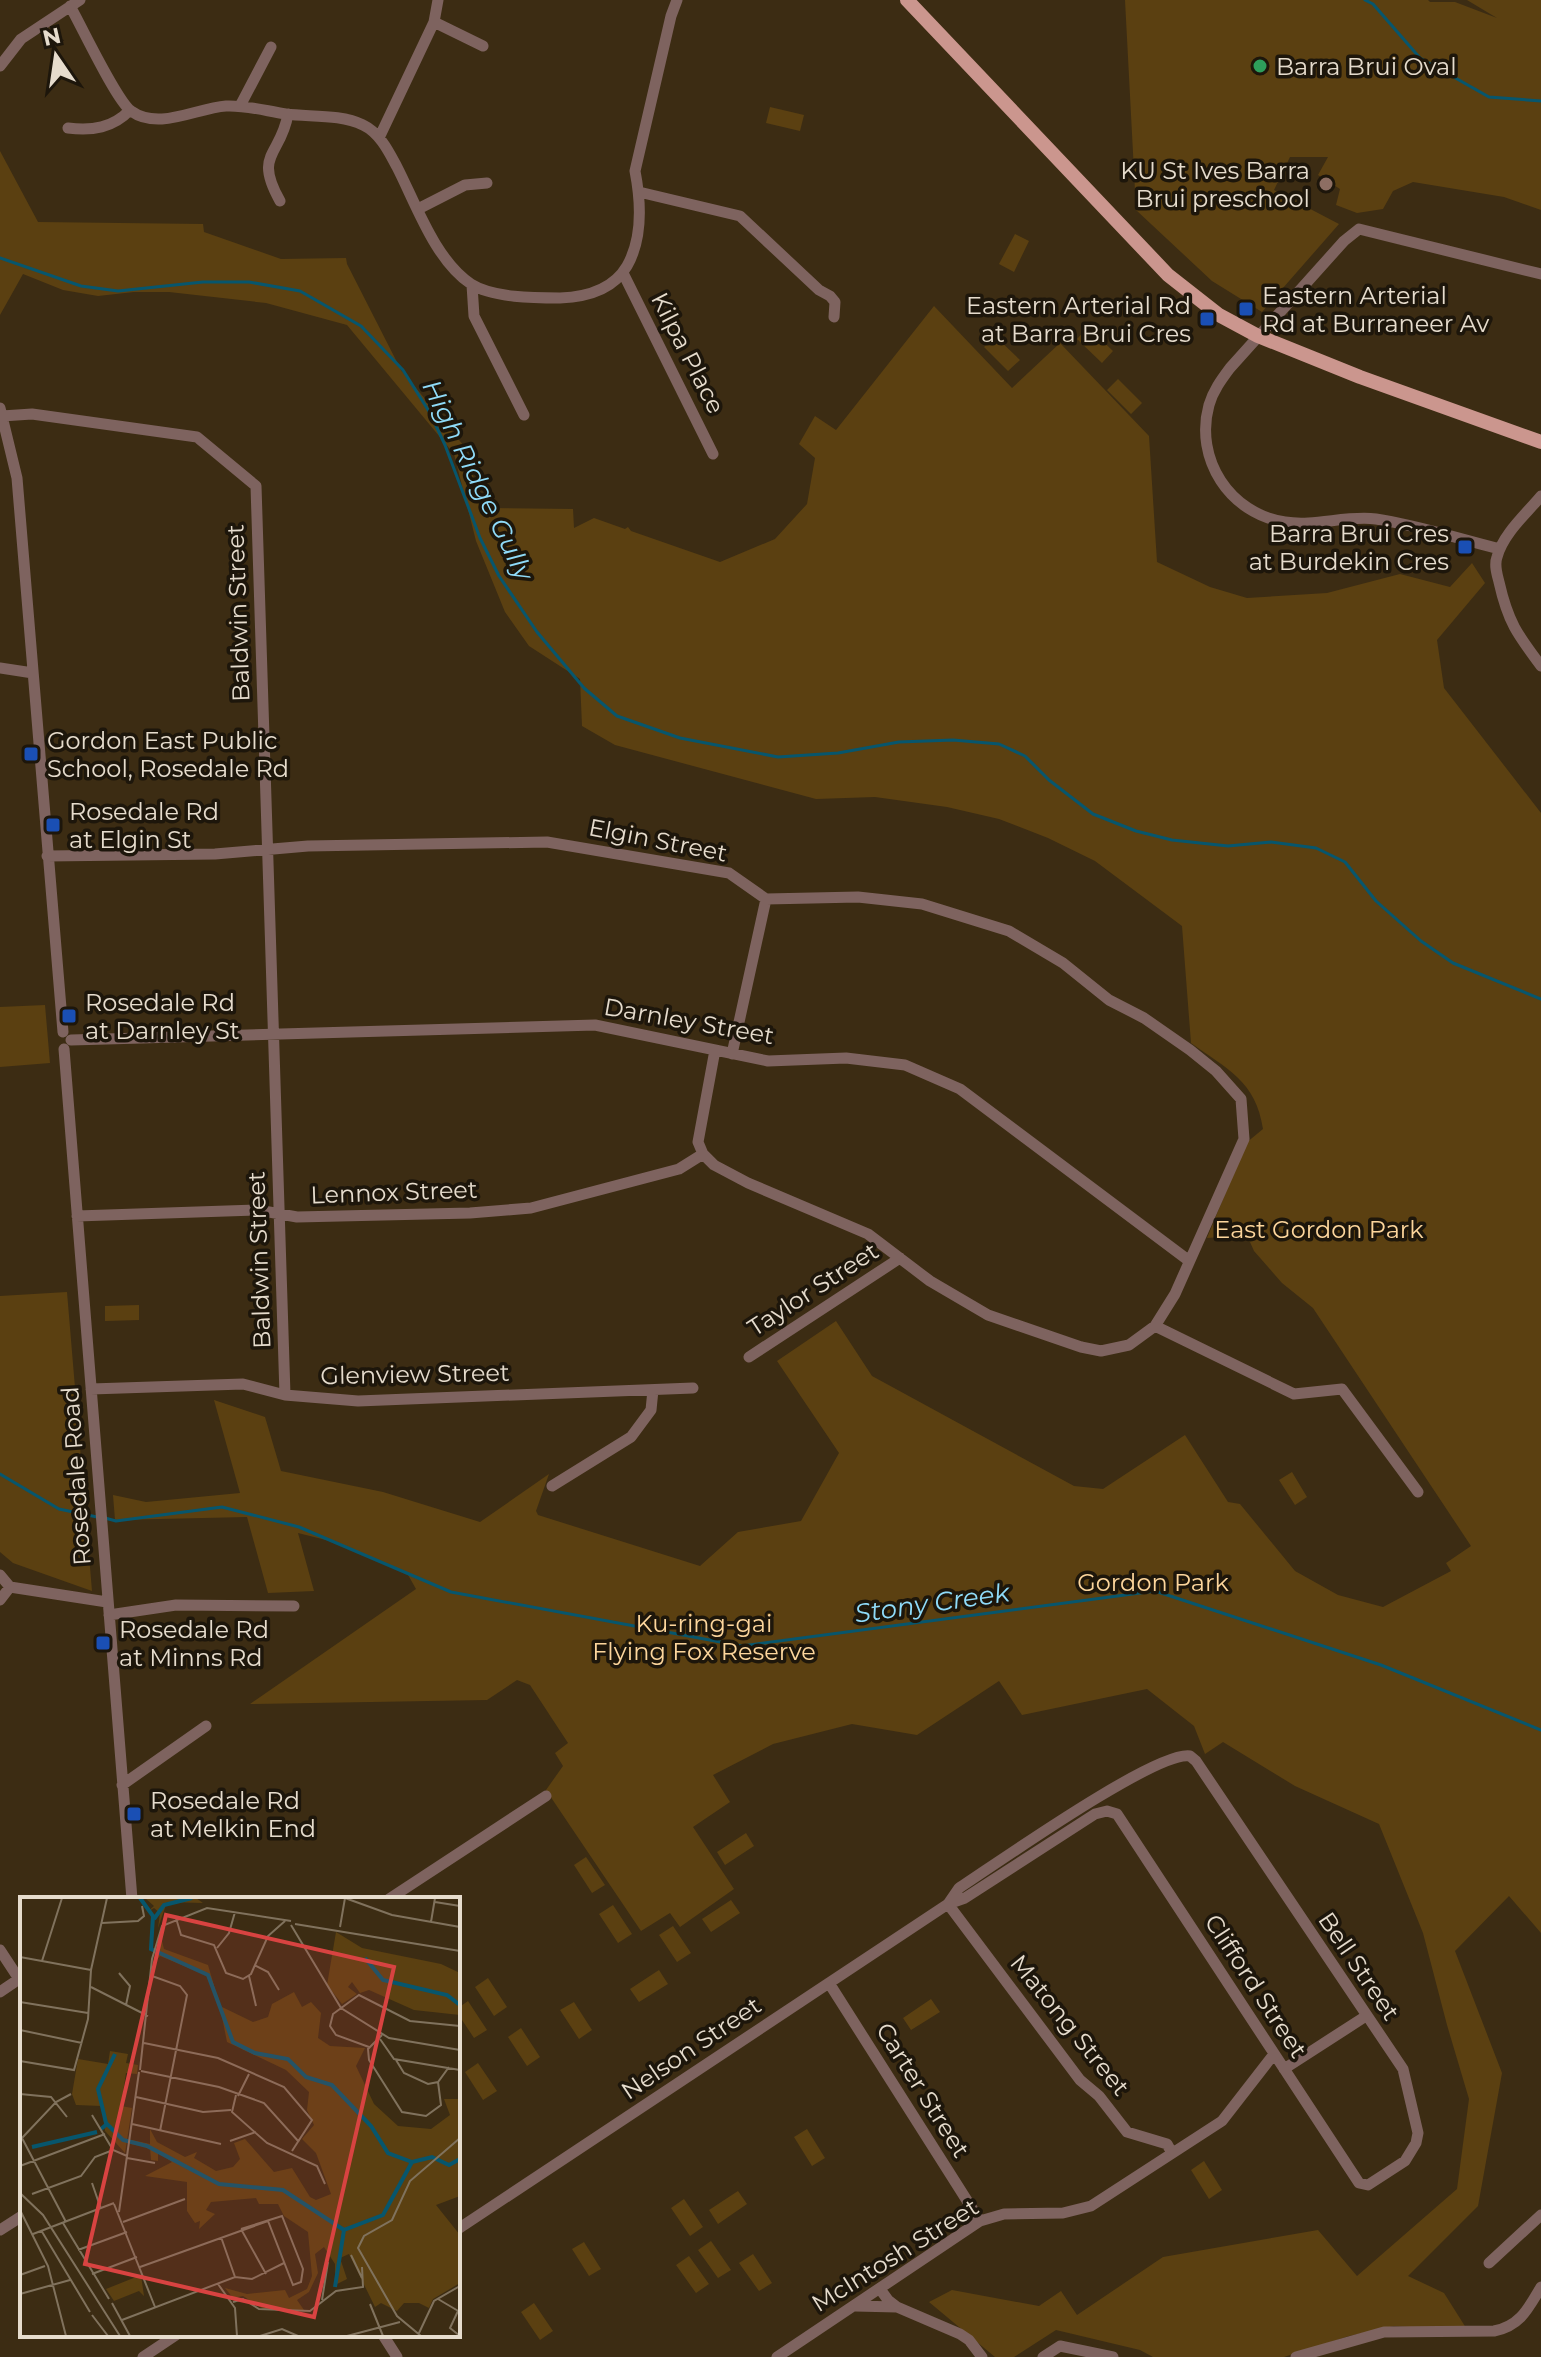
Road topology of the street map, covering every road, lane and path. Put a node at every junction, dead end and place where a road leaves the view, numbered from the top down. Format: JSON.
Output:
{"nodes":[{"id":1,"x":438,"y":0,"type":"edge"},
{"id":2,"x":677,"y":0,"type":"edge"},
{"id":3,"x":907,"y":0,"type":"edge"},
{"id":4,"x":75,"y":3,"type":"edge"},
{"id":5,"x":434,"y":22,"type":"junction"},
{"id":6,"x":483,"y":46,"type":"dead end"},
{"id":7,"x":271,"y":47,"type":"dead end"},
{"id":8,"x":0,"y":66,"type":"edge"},
{"id":9,"x":240,"y":106,"type":"junction"},
{"id":10,"x":130,"y":110,"type":"junction"},
{"id":11,"x":288,"y":114,"type":"junction"},
{"id":12,"x":68,"y":128,"type":"dead end"},
{"id":13,"x":379,"y":138,"type":"junction"},
{"id":14,"x":487,"y":183,"type":"dead end"},
{"id":15,"x":639,"y":192,"type":"junction"},
{"id":16,"x":280,"y":201,"type":"dead end"},
{"id":17,"x":418,"y":209,"type":"junction"},
{"id":18,"x":623,"y":273,"type":"junction"},
{"id":19,"x":1541,"y":274,"type":"edge"},
{"id":20,"x":472,"y":285,"type":"junction"},
{"id":21,"x":834,"y":317,"type":"dead end"},
{"id":22,"x":1258,"y":336,"type":"junction"},
{"id":23,"x":1,"y":412,"type":"edge"},
{"id":24,"x":524,"y":415,"type":"dead end"},
{"id":25,"x":1541,"y":442,"type":"edge"},
{"id":26,"x":713,"y":454,"type":"dead end"},
{"id":27,"x":1541,"y":496,"type":"edge"},
{"id":28,"x":1500,"y":549,"type":"junction"},
{"id":29,"x":1541,"y":666,"type":"edge"},
{"id":30,"x":0,"y":668,"type":"edge"},
{"id":31,"x":33,"y":673,"type":"junction"},
{"id":32,"x":268,"y":850,"type":"junction"},
{"id":33,"x":47,"y":856,"type":"junction"},
{"id":34,"x":766,"y":899,"type":"junction"},
{"id":35,"x":274,"y":1033,"type":"junction"},
{"id":36,"x":66,"y":1041,"type":"junction"},
{"id":37,"x":715,"y":1050,"type":"junction"},
{"id":38,"x":732,"y":1054,"type":"junction"},
{"id":39,"x":703,"y":1154,"type":"junction"},
{"id":40,"x":279,"y":1214,"type":"junction"},
{"id":41,"x":77,"y":1216,"type":"junction"},
{"id":42,"x":900,"y":1258,"type":"junction"},
{"id":43,"x":1188,"y":1260,"type":"junction"},
{"id":44,"x":1155,"y":1326,"type":"junction"},
{"id":45,"x":749,"y":1357,"type":"dead end"},
{"id":46,"x":693,"y":1388,"type":"dead end"},
{"id":47,"x":91,"y":1389,"type":"junction"},
{"id":48,"x":653,"y":1390,"type":"junction"},
{"id":49,"x":285,"y":1395,"type":"junction"},
{"id":50,"x":552,"y":1486,"type":"dead end"},
{"id":51,"x":1418,"y":1492,"type":"dead end"},
{"id":52,"x":0,"y":1575,"type":"edge"},
{"id":53,"x":10,"y":1587,"type":"junction"},
{"id":54,"x":0,"y":1600,"type":"edge"},
{"id":55,"x":107,"y":1602,"type":"junction"},
{"id":56,"x":294,"y":1606,"type":"dead end"},
{"id":57,"x":109,"y":1615,"type":"junction"},
{"id":58,"x":206,"y":1726,"type":"dead end"},
{"id":59,"x":1196,"y":1761,"type":"joint"},
{"id":60,"x":122,"y":1785,"type":"junction"},
{"id":61,"x":546,"y":1796,"type":"dead end"},
{"id":62,"x":1117,"y":1814,"type":"joint"},
{"id":63,"x":132,"y":1897,"type":"edge"},
{"id":64,"x":392,"y":1897,"type":"edge"},
{"id":65,"x":948,"y":1904,"type":"junction"},
{"id":66,"x":0,"y":1950,"type":"edge"},
{"id":67,"x":20,"y":1978,"type":"edge"},
{"id":68,"x":829,"y":1983,"type":"junction"},
{"id":69,"x":0,"y":1992,"type":"edge"},
{"id":70,"x":1366,"y":2016,"type":"junction"},
{"id":71,"x":1274,"y":2054,"type":"junction"},
{"id":72,"x":1284,"y":2069,"type":"junction"},
{"id":73,"x":1172,"y":2153,"type":"junction"},
{"id":74,"x":1359,"y":2183,"type":"joint"},
{"id":75,"x":1541,"y":2215,"type":"edge"},
{"id":76,"x":20,"y":2217,"type":"edge"},
{"id":77,"x":980,"y":2221,"type":"junction"},
{"id":78,"x":460,"y":2228,"type":"edge"},
{"id":79,"x":0,"y":2230,"type":"edge"},
{"id":80,"x":1489,"y":2263,"type":"dead end"},
{"id":81,"x":1541,"y":2287,"type":"edge"},
{"id":82,"x":880,"y":2289,"type":"junction"},
{"id":83,"x":855,"y":2306,"type":"junction"},
{"id":84,"x":897,"y":2307,"type":"junction"},
{"id":85,"x":173,"y":2337,"type":"edge"},
{"id":86,"x":384,"y":2337,"type":"edge"},
{"id":87,"x":143,"y":2357,"type":"edge"},
{"id":88,"x":397,"y":2357,"type":"edge"},
{"id":89,"x":777,"y":2357,"type":"edge"},
{"id":90,"x":982,"y":2357,"type":"edge"},
{"id":91,"x":1043,"y":2357,"type":"edge"},
{"id":92,"x":1113,"y":2357,"type":"edge"},
{"id":93,"x":1296,"y":2357,"type":"edge"}],
"edges":[{"from":1,"to":5,"type":"street"},
{"from":2,"to":15,"type":"street"},
{"from":3,"to":22,"type":"main road"},
{"from":4,"to":8,"type":"street"},
{"from":4,"to":10,"type":"street"},
{"from":5,"to":6,"type":"street"},
{"from":5,"to":13,"type":"street"},
{"from":7,"to":9,"type":"street"},
{"from":9,"to":10,"type":"street"},
{"from":9,"to":11,"type":"street"},
{"from":10,"to":12,"type":"street"},
{"from":11,"to":13,"type":"street"},
{"from":11,"to":16,"type":"street"},
{"from":13,"to":17,"type":"street"},
{"from":14,"to":17,"type":"street"},
{"from":15,"to":18,"type":"street"},
{"from":15,"to":21,"type":"street"},
{"from":17,"to":20,"type":"street"},
{"from":18,"to":20,"type":"street"},
{"from":18,"to":26,"type":"street","name":"Kilpa Place"},
{"from":19,"to":22,"type":"street"},
{"from":20,"to":24,"type":"street"},
{"from":22,"to":25,"type":"main road"},
{"from":22,"to":28,"type":"street"},
{"from":23,"to":31,"type":"street","name":"Rosedale Road"},
{"from":23,"to":32,"type":"street","name":"Baldwin Street"},
{"from":27,"to":28,"type":"street"},
{"from":28,"to":29,"type":"street"},
{"from":30,"to":31,"type":"street"},
{"from":31,"to":33,"type":"street","name":"Rosedale Road"},
{"from":32,"to":33,"type":"street","name":"Elgin Street"},
{"from":32,"to":34,"type":"street","name":"Elgin Street"},
{"from":32,"to":35,"type":"street","name":"Baldwin Street"},
{"from":33,"to":36,"type":"street","name":"Rosedale Road"},
{"from":34,"to":38,"type":"street"},
{"from":34,"to":43,"type":"street"},
{"from":35,"to":36,"type":"street","name":"Darnley Street"},
{"from":35,"to":37,"type":"street","name":"Darnley Street"},
{"from":35,"to":40,"type":"street","name":"Baldwin Street"},
{"from":36,"to":41,"type":"street","name":"Rosedale Road"},
{"from":37,"to":38,"type":"street","name":"Darnley Street"},
{"from":37,"to":39,"type":"street"},
{"from":38,"to":43,"type":"street","name":"Darnley Street"},
{"from":39,"to":40,"type":"street","name":"Lennox Street"},
{"from":39,"to":42,"type":"street"},
{"from":40,"to":41,"type":"street","name":"Lennox Street"},
{"from":40,"to":49,"type":"street","name":"Baldwin Street"},
{"from":41,"to":47,"type":"street","name":"Rosedale Road"},
{"from":42,"to":44,"type":"street"},
{"from":42,"to":45,"type":"street","name":"Taylor Street"},
{"from":43,"to":44,"type":"street"},
{"from":44,"to":51,"type":"street"},
{"from":46,"to":48,"type":"street","name":"Glenview Street"},
{"from":47,"to":49,"type":"street","name":"Glenview Street"},
{"from":47,"to":55,"type":"street","name":"Rosedale Road"},
{"from":48,"to":49,"type":"street","name":"Glenview Street"},
{"from":48,"to":50,"type":"street"},
{"from":52,"to":53,"type":"street"},
{"from":53,"to":54,"type":"street"},
{"from":53,"to":55,"type":"street"},
{"from":55,"to":57,"type":"street","name":"Rosedale Road"},
{"from":56,"to":57,"type":"street"},
{"from":57,"to":60,"type":"street","name":"Rosedale Road"},
{"from":58,"to":60,"type":"street"},
{"from":59,"to":65,"type":"street","name":"Nelson Street"},
{"from":59,"to":70,"type":"street","name":"Bell Street"},
{"from":60,"to":63,"type":"street","name":"Rosedale Road"},
{"from":61,"to":64,"type":"street"},
{"from":62,"to":65,"type":"street","name":"Nelson Street"},
{"from":62,"to":71,"type":"street","name":"Clifford Street"},
{"from":65,"to":68,"type":"street","name":"Nelson Street"},
{"from":65,"to":73,"type":"street","name":"Matong Street"},
{"from":66,"to":67,"type":"street"},
{"from":67,"to":69,"type":"street"},
{"from":68,"to":77,"type":"street","name":"Carter Street"},
{"from":68,"to":78,"type":"street","name":"Nelson Street"},
{"from":70,"to":72,"type":"street"},
{"from":70,"to":74,"type":"street","name":"Bell Street"},
{"from":71,"to":72,"type":"street","name":"Clifford Street"},
{"from":71,"to":73,"type":"street","name":"McIntosh Street"},
{"from":72,"to":74,"type":"street","name":"Clifford Street"},
{"from":73,"to":77,"type":"street","name":"McIntosh Street"},
{"from":75,"to":80,"type":"street"},
{"from":76,"to":79,"type":"street"},
{"from":77,"to":82,"type":"street","name":"McIntosh Street"},
{"from":81,"to":93,"type":"street"},
{"from":82,"to":83,"type":"street","name":"McIntosh Street"},
{"from":82,"to":84,"type":"street"},
{"from":83,"to":84,"type":"street"},
{"from":83,"to":89,"type":"street","name":"McIntosh Street"},
{"from":84,"to":90,"type":"street"},
{"from":85,"to":87,"type":"street"},
{"from":86,"to":88,"type":"street"},
{"from":91,"to":92,"type":"street"}]}
